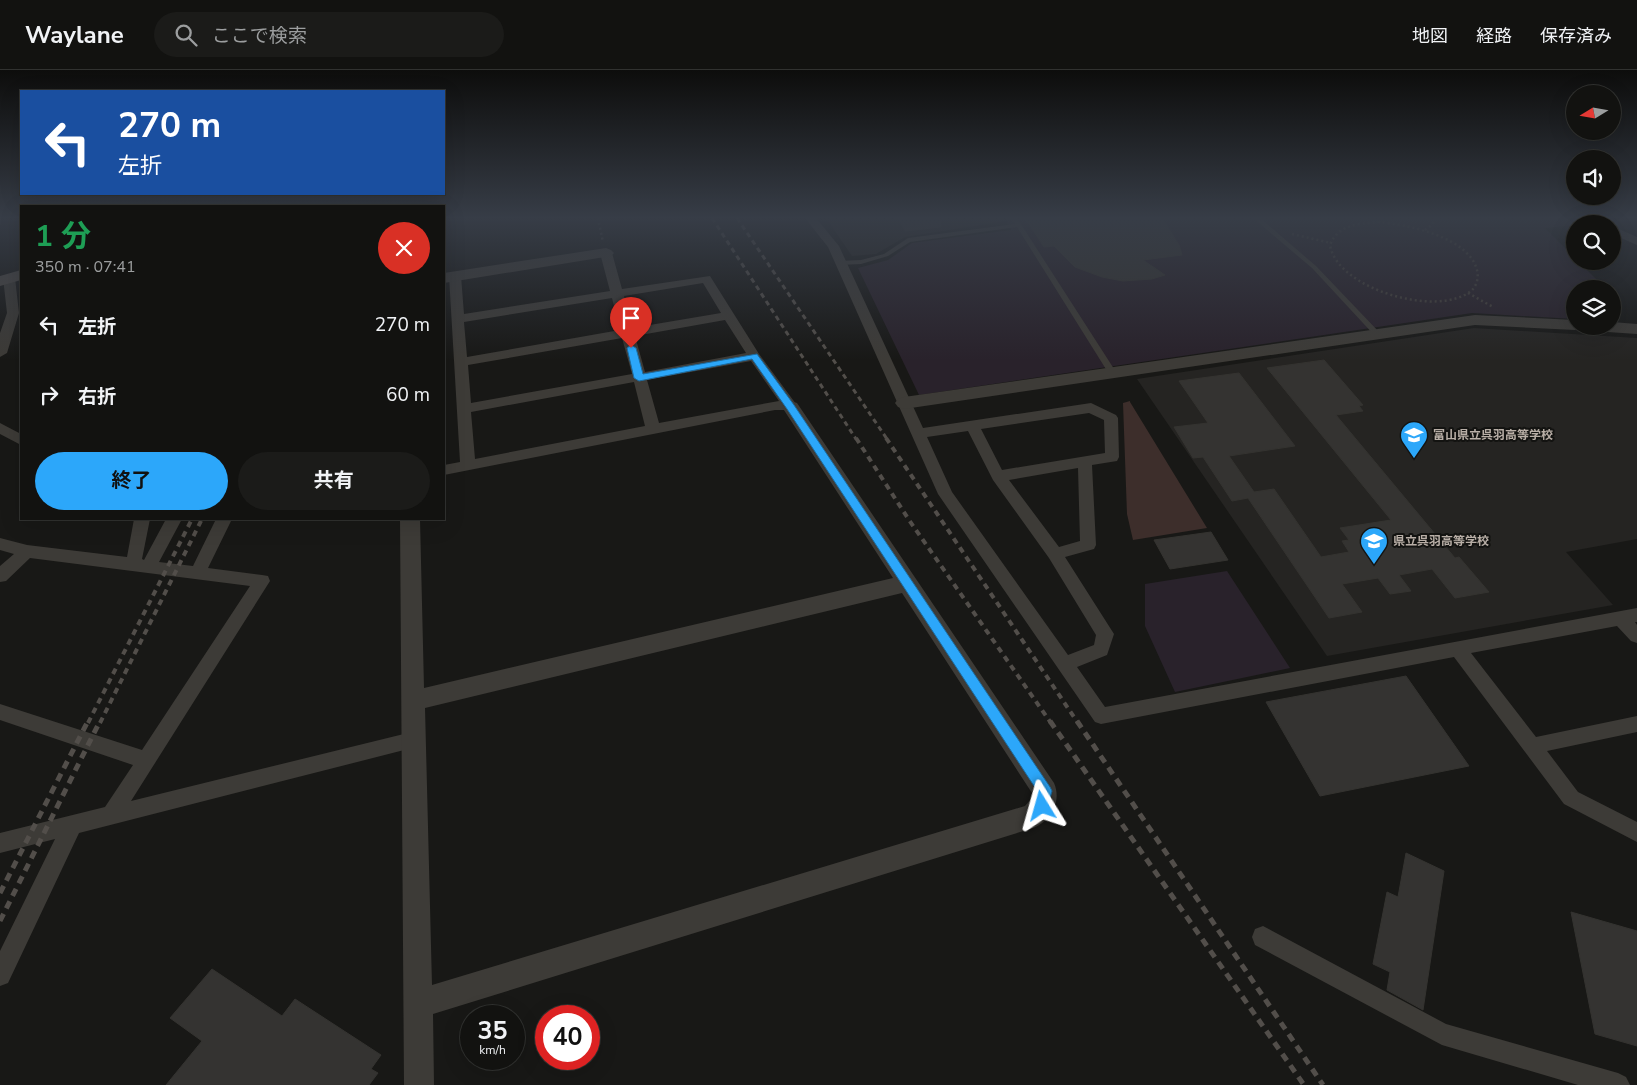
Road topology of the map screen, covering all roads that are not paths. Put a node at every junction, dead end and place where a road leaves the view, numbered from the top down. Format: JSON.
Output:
{"nodes":[{"id":1,"x":526,"y":265,"type":"edge"},
{"id":2,"x":609,"y":265,"type":"edge"},
{"id":3,"x":840,"y":265,"type":"edge"},
{"id":4,"x":1044,"y":265,"type":"edge"},
{"id":5,"x":1312,"y":265,"type":"edge"},
{"id":6,"x":450,"y":277,"type":"edge"},
{"id":7,"x":10,"y":278,"type":"edge"},
{"id":8,"x":617,"y":294,"type":"junction"},
{"id":9,"x":729,"y":315,"type":"junction"},
{"id":10,"x":458,"y":319,"type":"junction"},
{"id":11,"x":1566,"y":325,"type":"edge"},
{"id":12,"x":1621,"y":328,"type":"edge"},
{"id":13,"x":1637,"y":329,"type":"edge"},
{"id":14,"x":627,"y":333,"type":"junction"},
{"id":15,"x":1377,"y":334,"type":"junction"},
{"id":16,"x":0,"y":353,"type":"edge"},
{"id":17,"x":754,"y":356,"type":"junction"},
{"id":18,"x":461,"y":362,"type":"junction"},
{"id":19,"x":1112,"y":372,"type":"junction"},
{"id":20,"x":639,"y":378,"type":"junction"},
{"id":21,"x":904,"y":402,"type":"junction"},
{"id":22,"x":791,"y":407,"type":"junction"},
{"id":23,"x":464,"y":409,"type":"junction"},
{"id":24,"x":972,"y":426,"type":"junction"},
{"id":25,"x":0,"y":428,"type":"edge"},
{"id":26,"x":652,"y":428,"type":"junction"},
{"id":27,"x":918,"y":434,"type":"junction"},
{"id":28,"x":20,"y":439,"type":"edge"},
{"id":29,"x":1085,"y":462,"type":"junction"},
{"id":30,"x":468,"y":465,"type":"junction"},
{"id":31,"x":445,"y":470,"type":"edge"},
{"id":32,"x":998,"y":476,"type":"junction"},
{"id":33,"x":142,"y":520,"type":"edge"},
{"id":34,"x":173,"y":520,"type":"edge"},
{"id":35,"x":223,"y":520,"type":"edge"},
{"id":36,"x":410,"y":520,"type":"edge"},
{"id":37,"x":0,"y":544,"type":"edge"},
{"id":38,"x":27,"y":551,"type":"junction"},
{"id":39,"x":1055,"y":554,"type":"junction"},
{"id":40,"x":141,"y":567,"type":"junction"},
{"id":41,"x":196,"y":574,"type":"junction"},
{"id":42,"x":0,"y":576,"type":"edge"},
{"id":43,"x":907,"y":583,"type":"junction"},
{"id":44,"x":1629,"y":617,"type":"edge"},
{"id":45,"x":1637,"y":636,"type":"edge"},
{"id":46,"x":1458,"y":649,"type":"junction"},
{"id":47,"x":1064,"y":664,"type":"junction"},
{"id":48,"x":412,"y":701,"type":"junction"},
{"id":49,"x":0,"y":712,"type":"edge"},
{"id":50,"x":1637,"y":724,"type":"edge"},
{"id":51,"x":412,"y":740,"type":"junction"},
{"id":52,"x":1531,"y":746,"type":"junction"},
{"id":53,"x":145,"y":760,"type":"junction"},
{"id":54,"x":111,"y":815,"type":"junction"},
{"id":55,"x":72,"y":826,"type":"junction"},
{"id":56,"x":1637,"y":832,"type":"edge"},
{"id":57,"x":0,"y":843,"type":"edge"},
{"id":58,"x":1263,"y":937,"type":"dead end"},
{"id":59,"x":0,"y":975,"type":"edge"},
{"id":60,"x":417,"y":1004,"type":"junction"},
{"id":61,"x":419,"y":1085,"type":"edge"},
{"id":62,"x":1618,"y":1085,"type":"edge"}],
"edges":[{"from":1,"to":6,"type":"street"},
{"from":2,"to":8,"type":"street"},
{"from":3,"to":21,"type":"street"},
{"from":4,"to":19,"type":"lane"},
{"from":5,"to":15,"type":"lane"},
{"from":6,"to":10,"type":"street"},
{"from":7,"to":16,"type":"street"},
{"from":8,"to":9,"type":"street"},
{"from":8,"to":10,"type":"street"},
{"from":8,"to":14,"type":"street"},
{"from":9,"to":14,"type":"street"},
{"from":9,"to":17,"type":"street"},
{"from":10,"to":18,"type":"street"},
{"from":11,"to":15,"type":"street"},
{"from":12,"to":13,"type":"street"},
{"from":14,"to":18,"type":"street"},
{"from":14,"to":20,"type":"street"},
{"from":15,"to":19,"type":"street"},
{"from":17,"to":20,"type":"street"},
{"from":17,"to":22,"type":"street"},
{"from":18,"to":23,"type":"street"},
{"from":19,"to":21,"type":"street"},
{"from":20,"to":23,"type":"street"},
{"from":20,"to":26,"type":"street"},
{"from":21,"to":27,"type":"street"},
{"from":22,"to":26,"type":"street"},
{"from":22,"to":43,"type":"street"},
{"from":23,"to":30,"type":"street"},
{"from":24,"to":27,"type":"street"},
{"from":24,"to":29,"type":"street"},
{"from":24,"to":32,"type":"street"},
{"from":25,"to":28,"type":"street"},
{"from":26,"to":30,"type":"street"},
{"from":27,"to":47,"type":"street"},
{"from":29,"to":32,"type":"street"},
{"from":29,"to":39,"type":"street"},
{"from":30,"to":31,"type":"street"},
{"from":32,"to":39,"type":"street"},
{"from":33,"to":40,"type":"street"},
{"from":34,"to":40,"type":"street"},
{"from":35,"to":41,"type":"street"},
{"from":36,"to":48,"type":"street"},
{"from":37,"to":38,"type":"street"},
{"from":38,"to":40,"type":"street"},
{"from":38,"to":42,"type":"street"},
{"from":39,"to":47,"type":"street"},
{"from":40,"to":41,"type":"street"},
{"from":41,"to":53,"type":"street"},
{"from":43,"to":48,"type":"street"},
{"from":43,"to":60,"type":"street"},
{"from":44,"to":45,"type":"street"},
{"from":44,"to":46,"type":"street"},
{"from":46,"to":47,"type":"street"},
{"from":46,"to":52,"type":"street"},
{"from":48,"to":51,"type":"street"},
{"from":49,"to":53,"type":"street"},
{"from":50,"to":52,"type":"street"},
{"from":51,"to":54,"type":"street"},
{"from":51,"to":60,"type":"street"},
{"from":52,"to":56,"type":"street"},
{"from":53,"to":54,"type":"street"},
{"from":54,"to":55,"type":"street"},
{"from":55,"to":57,"type":"street"},
{"from":55,"to":59,"type":"street"},
{"from":58,"to":62,"type":"street"},
{"from":60,"to":61,"type":"street"}]}
